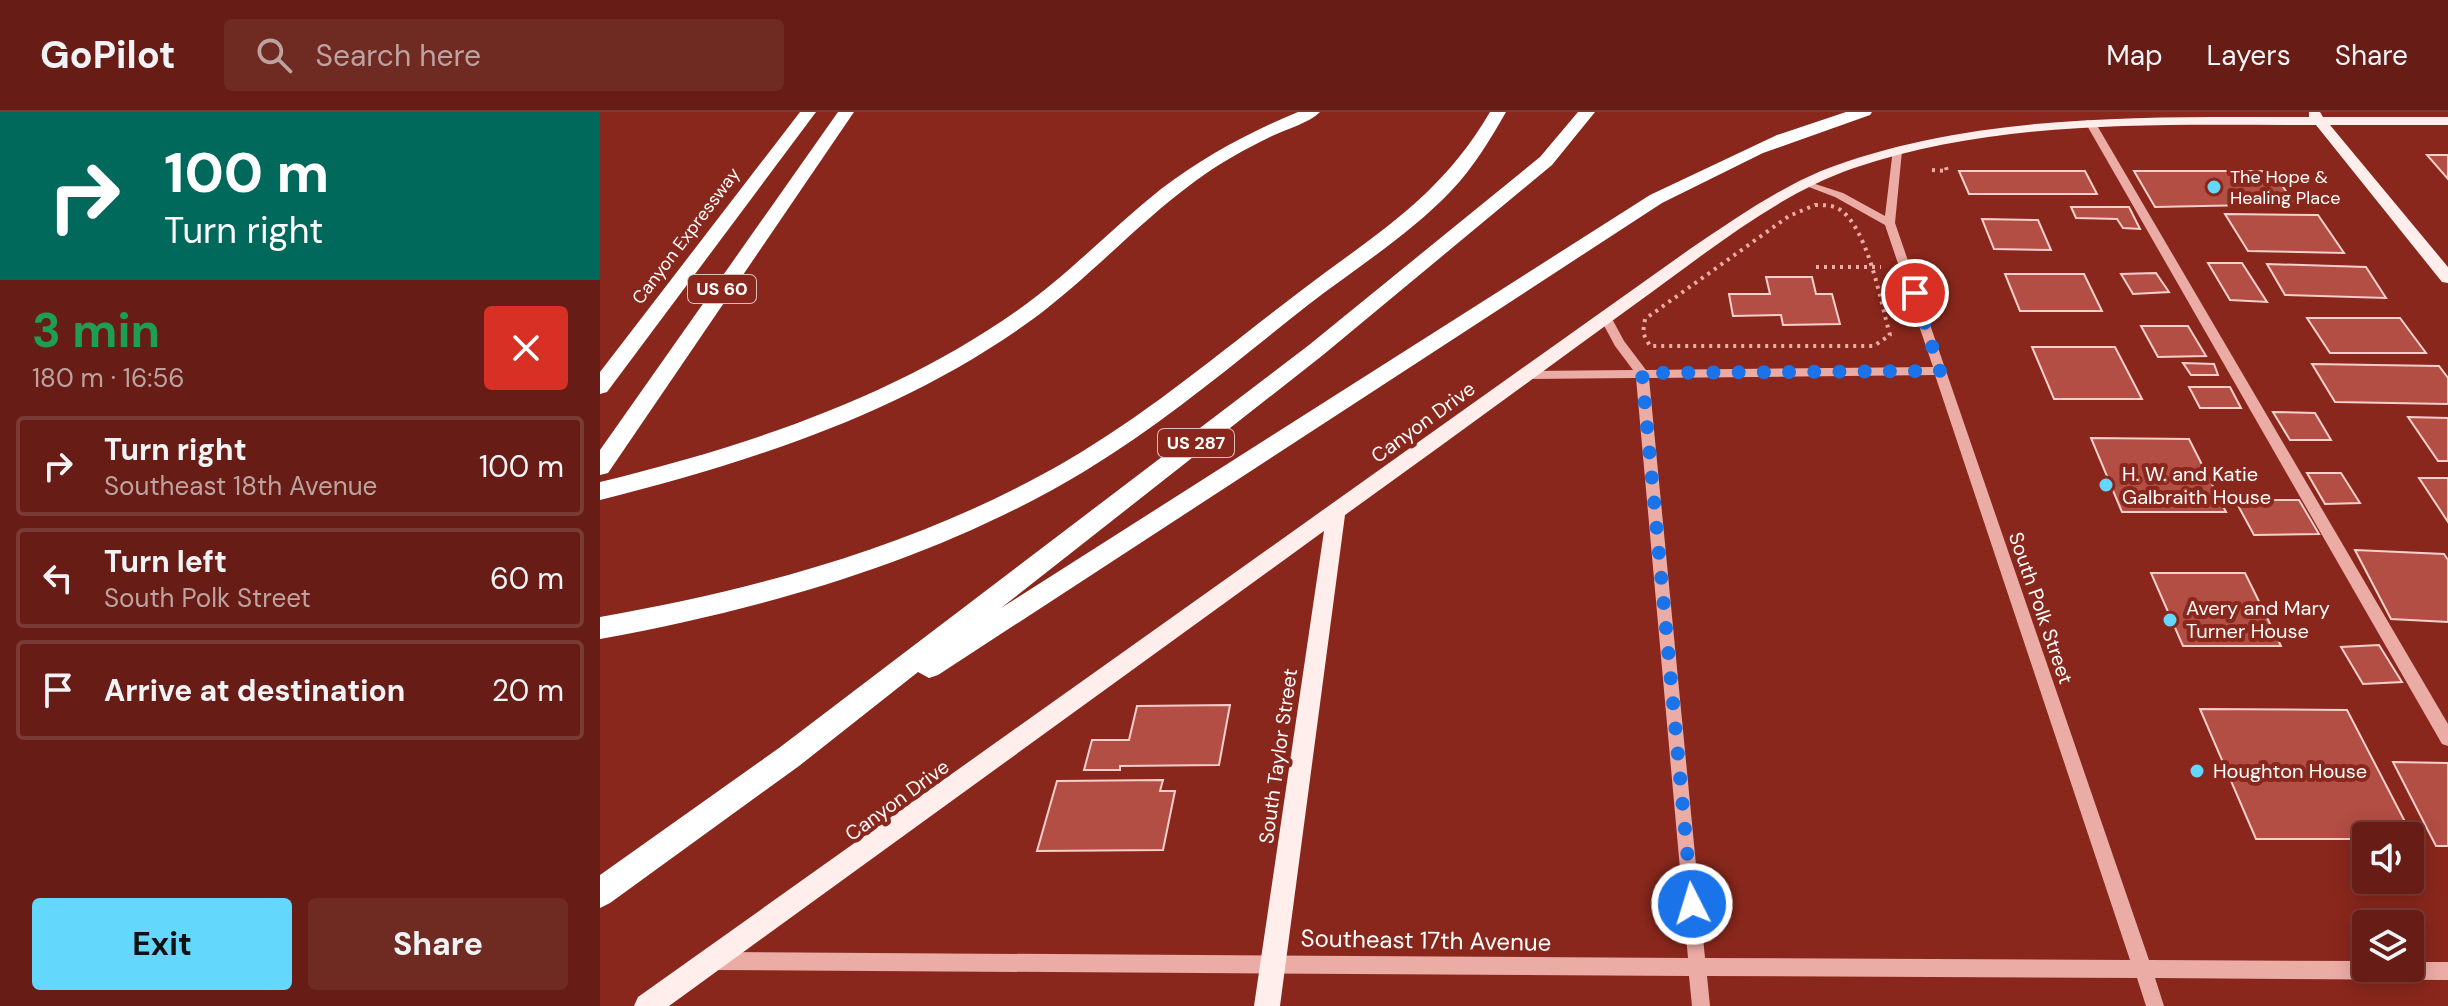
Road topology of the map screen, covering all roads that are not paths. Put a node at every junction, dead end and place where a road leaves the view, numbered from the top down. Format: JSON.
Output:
{"nodes":[{"id":1,"x":808,"y":112,"type":"edge"},
{"id":2,"x":846,"y":112,"type":"edge"},
{"id":3,"x":1312,"y":112,"type":"edge"},
{"id":4,"x":1498,"y":112,"type":"edge"},
{"id":5,"x":1587,"y":112,"type":"edge"},
{"id":6,"x":1864,"y":112,"type":"edge"},
{"id":7,"x":2206,"y":112,"type":"edge"},
{"id":8,"x":2315,"y":116,"type":"edge"},
{"id":9,"x":2155,"y":121,"type":"junction"},
{"id":10,"x":2448,"y":121,"type":"edge"},
{"id":11,"x":2090,"y":122,"type":"junction"},
{"id":12,"x":1897,"y":151,"type":"junction"},
{"id":13,"x":1806,"y":184,"type":"junction"},
{"id":14,"x":1890,"y":223,"type":"junction"},
{"id":15,"x":2448,"y":278,"type":"edge"},
{"id":16,"x":1606,"y":318,"type":"junction"},
{"id":17,"x":1940,"y":371,"type":"junction"},
{"id":18,"x":1642,"y":373,"type":"junction"},
{"id":19,"x":1527,"y":375,"type":"junction"},
{"id":20,"x":600,"y":387,"type":"edge"},
{"id":21,"x":600,"y":467,"type":"edge"},
{"id":22,"x":600,"y":491,"type":"edge"},
{"id":23,"x":1336,"y":513,"type":"junction"},
{"id":24,"x":600,"y":628,"type":"edge"},
{"id":25,"x":2448,"y":739,"type":"edge"},
{"id":26,"x":789,"y":757,"type":"junction"},
{"id":27,"x":600,"y":893,"type":"edge"},
{"id":28,"x":709,"y":961,"type":"junction"},
{"id":29,"x":1273,"y":962,"type":"junction"},
{"id":30,"x":1698,"y":967,"type":"junction"},
{"id":31,"x":2143,"y":970,"type":"junction"},
{"id":32,"x":2448,"y":971,"type":"edge"},
{"id":33,"x":647,"y":1006,"type":"edge"},
{"id":34,"x":1267,"y":1006,"type":"edge"},
{"id":35,"x":1701,"y":1006,"type":"edge"},
{"id":36,"x":2155,"y":1006,"type":"edge"}],
"edges":[{"from":1,"to":20,"type":"highway","name":"Canyon Expressway","number":"US 60"},
{"from":2,"to":21,"type":"highway","number":"US 60"},
{"from":3,"to":22,"type":"highway"},
{"from":4,"to":24,"type":"highway"},
{"from":5,"to":26,"type":"highway","number":"US 287"},
{"from":6,"to":26,"type":"highway"},
{"from":7,"to":9,"type":"main road"},
{"from":8,"to":9,"type":"main road","name":"Canyon Drive"},
{"from":8,"to":10,"type":"main road","name":"Canyon Drive"},
{"from":8,"to":15,"type":"main road"},
{"from":9,"to":11,"type":"main road","name":"Canyon Drive"},
{"from":11,"to":12,"type":"main road","name":"Canyon Drive"},
{"from":11,"to":25,"type":"street"},
{"from":12,"to":13,"type":"main road","name":"Canyon Drive"},
{"from":12,"to":14,"type":"street","name":"South Polk Street"},
{"from":13,"to":14,"type":"street"},
{"from":13,"to":16,"type":"main road","name":"Canyon Drive"},
{"from":14,"to":17,"type":"street","name":"South Polk Street"},
{"from":16,"to":18,"type":"street"},
{"from":16,"to":19,"type":"main road","name":"Canyon Drive"},
{"from":17,"to":18,"type":"street"},
{"from":17,"to":31,"type":"street","name":"South Polk Street"},
{"from":18,"to":19,"type":"street"},
{"from":18,"to":30,"type":"street"},
{"from":19,"to":23,"type":"main road","name":"Canyon Drive"},
{"from":23,"to":28,"type":"main road","name":"Canyon Drive"},
{"from":23,"to":29,"type":"main road","name":"South Taylor Street"},
{"from":26,"to":27,"type":"highway","number":"US 287"},
{"from":28,"to":29,"type":"street","name":"Southeast 17th Avenue"},
{"from":28,"to":33,"type":"main road","name":"Canyon Drive"},
{"from":29,"to":30,"type":"street","name":"Southeast 17th Avenue"},
{"from":29,"to":34,"type":"main road","name":"South Taylor Street"},
{"from":30,"to":31,"type":"street","name":"Southeast 17th Avenue"},
{"from":30,"to":35,"type":"street"},
{"from":31,"to":32,"type":"street","name":"Southeast 17th Avenue"},
{"from":31,"to":36,"type":"street","name":"South Polk Street"}]}
